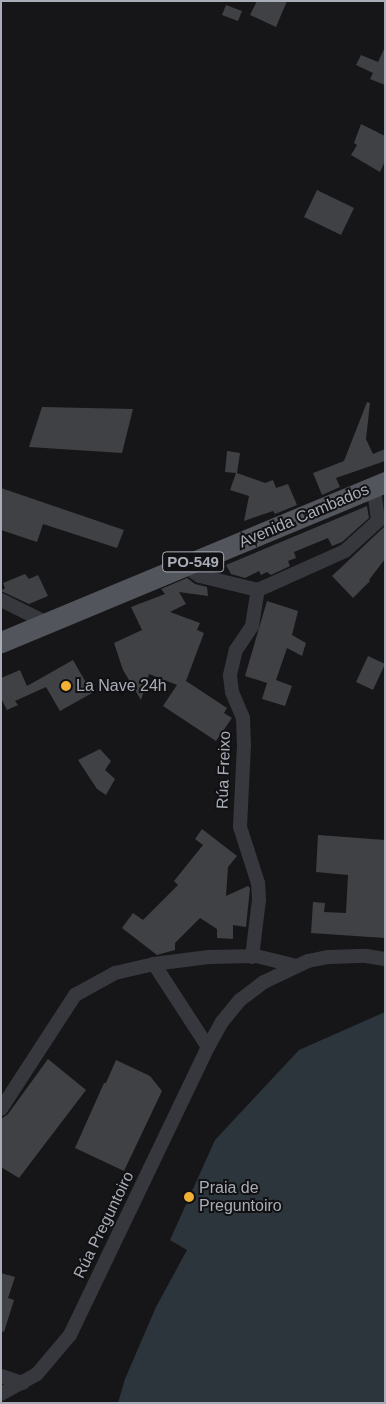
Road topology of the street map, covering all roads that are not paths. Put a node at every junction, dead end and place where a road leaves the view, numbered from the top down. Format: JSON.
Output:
{"nodes":[{"id":1,"x":379,"y":484,"type":"edge"},
{"id":2,"x":184,"y":565,"type":"junction"},
{"id":3,"x":258,"y":590,"type":"junction"},
{"id":4,"x":1,"y":600,"type":"edge"},
{"id":5,"x":48,"y":623,"type":"junction"},
{"id":6,"x":1,"y":642,"type":"edge"},
{"id":7,"x":252,"y":956,"type":"junction"},
{"id":8,"x":385,"y":959,"type":"edge"},
{"id":9,"x":154,"y":964,"type":"junction"},
{"id":10,"x":297,"y":966,"type":"junction"},
{"id":11,"x":208,"y":1047,"type":"junction"},
{"id":12,"x":1,"y":1109,"type":"edge"},
{"id":13,"x":1,"y":1376,"type":"edge"},
{"id":14,"x":23,"y":1383,"type":"junction"},
{"id":15,"x":1,"y":1394,"type":"edge"}],
"edges":[{"from":1,"to":2,"type":"main road","name":"Avenida Cambados","number":"PO-549"},
{"from":1,"to":3,"type":"street"},
{"from":2,"to":3,"type":"street"},
{"from":2,"to":5,"type":"main road","name":"Avenida Cambados","number":"PO-549"},
{"from":3,"to":7,"type":"street","name":"Rúa Freixo"},
{"from":4,"to":5,"type":"street"},
{"from":5,"to":6,"type":"main road","name":"Avenida Cambados","number":"PO-549"},
{"from":7,"to":9,"type":"street","name":"Rúa Preguntoiro"},
{"from":7,"to":10,"type":"street","name":"Rúa Preguntoiro"},
{"from":8,"to":10,"type":"street","name":"Rúa Preguntoiro"},
{"from":9,"to":11,"type":"street"},
{"from":9,"to":12,"type":"street","name":"Rúa Preguntoiro"},
{"from":10,"to":11,"type":"street","name":"Rúa Preguntoiro"},
{"from":11,"to":14,"type":"street","name":"Rúa Preguntoiro"},
{"from":13,"to":14,"type":"street"},
{"from":14,"to":15,"type":"street","name":"Rúa Preguntoiro"}]}
